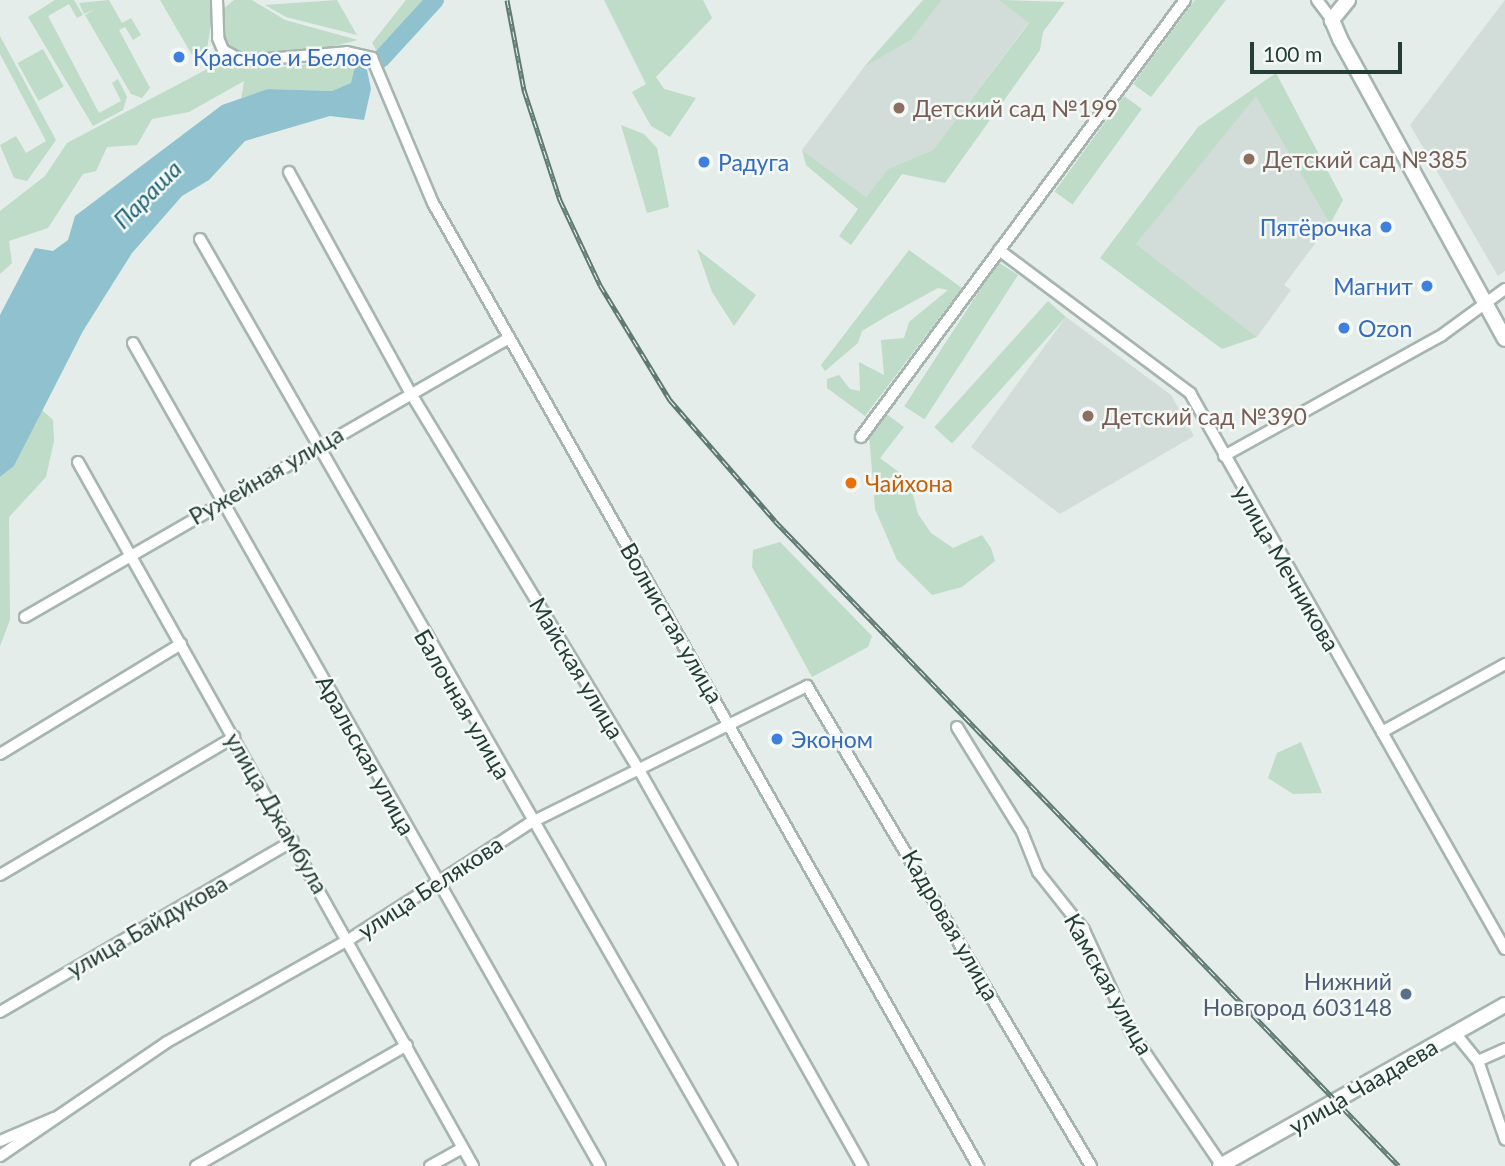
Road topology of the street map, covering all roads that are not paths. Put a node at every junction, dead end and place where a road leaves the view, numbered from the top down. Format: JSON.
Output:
{"nodes":[{"id":1,"x":217,"y":0,"type":"edge"},
{"id":2,"x":1185,"y":0,"type":"edge"},
{"id":3,"x":1317,"y":0,"type":"edge"},
{"id":4,"x":1348,"y":0,"type":"edge"},
{"id":5,"x":1332,"y":20,"type":"junction"},
{"id":6,"x":289,"y":172,"type":"dead end"},
{"id":7,"x":200,"y":239,"type":"dead end"},
{"id":8,"x":999,"y":250,"type":"junction"},
{"id":9,"x":1505,"y":289,"type":"edge"},
{"id":10,"x":1486,"y":306,"type":"junction"},
{"id":11,"x":509,"y":338,"type":"junction"},
{"id":12,"x":1505,"y":339,"type":"edge"},
{"id":13,"x":133,"y":343,"type":"dead end"},
{"id":14,"x":410,"y":392,"type":"junction"},
{"id":15,"x":861,"y":437,"type":"dead end"},
{"id":16,"x":316,"y":444,"type":"junction"},
{"id":17,"x":1224,"y":456,"type":"junction"},
{"id":18,"x":78,"y":462,"type":"dead end"},
{"id":19,"x":222,"y":500,"type":"junction"},
{"id":20,"x":131,"y":554,"type":"junction"},
{"id":21,"x":25,"y":617,"type":"dead end"},
{"id":22,"x":181,"y":644,"type":"junction"},
{"id":23,"x":1505,"y":664,"type":"edge"},
{"id":24,"x":807,"y":686,"type":"joint"},
{"id":25,"x":730,"y":725,"type":"junction"},
{"id":26,"x":957,"y":727,"type":"dead end"},
{"id":27,"x":1382,"y":732,"type":"junction"},
{"id":28,"x":234,"y":737,"type":"junction"},
{"id":29,"x":0,"y":754,"type":"edge"},
{"id":30,"x":638,"y":768,"type":"junction"},
{"id":31,"x":530,"y":823,"type":"junction"},
{"id":32,"x":293,"y":841,"type":"junction"},
{"id":33,"x":0,"y":875,"type":"edge"},
{"id":34,"x":437,"y":881,"type":"junction"},
{"id":35,"x":350,"y":939,"type":"junction"},
{"id":36,"x":1505,"y":949,"type":"edge"},
{"id":37,"x":1505,"y":1005,"type":"edge"},
{"id":38,"x":0,"y":1012,"type":"edge"},
{"id":39,"x":1455,"y":1033,"type":"junction"},
{"id":40,"x":407,"y":1045,"type":"junction"},
{"id":41,"x":1505,"y":1049,"type":"edge"},
{"id":42,"x":1478,"y":1061,"type":"junction"},
{"id":43,"x":68,"y":1114,"type":"junction"},
{"id":44,"x":1505,"y":1139,"type":"edge"},
{"id":45,"x":0,"y":1141,"type":"edge"},
{"id":46,"x":462,"y":1148,"type":"junction"},
{"id":47,"x":0,"y":1156,"type":"edge"},
{"id":48,"x":196,"y":1166,"type":"edge"},
{"id":49,"x":430,"y":1166,"type":"edge"},
{"id":50,"x":473,"y":1166,"type":"edge"},
{"id":51,"x":600,"y":1166,"type":"edge"},
{"id":52,"x":732,"y":1166,"type":"edge"},
{"id":53,"x":862,"y":1166,"type":"edge"},
{"id":54,"x":978,"y":1166,"type":"edge"},
{"id":55,"x":1091,"y":1166,"type":"edge"},
{"id":56,"x":1221,"y":1166,"type":"edge"}],
"edges":[{"from":1,"to":11,"type":"street","name":"Волнистая улица"},
{"from":2,"to":8,"type":"street"},
{"from":3,"to":5,"type":"street"},
{"from":4,"to":5,"type":"street"},
{"from":5,"to":10,"type":"street"},
{"from":6,"to":14,"type":"street","name":"Майская улица"},
{"from":7,"to":16,"type":"street","name":"Балочная улица"},
{"from":8,"to":15,"type":"street"},
{"from":8,"to":17,"type":"street","name":"улица Мечникова"},
{"from":9,"to":10,"type":"street"},
{"from":10,"to":12,"type":"street"},
{"from":10,"to":17,"type":"street"},
{"from":11,"to":14,"type":"street","name":"Ружейная улица"},
{"from":11,"to":25,"type":"street","name":"Волнистая улица"},
{"from":13,"to":19,"type":"street","name":"Аральская улица"},
{"from":14,"to":16,"type":"street","name":"Ружейная улица"},
{"from":14,"to":30,"type":"street","name":"Майская улица"},
{"from":16,"to":19,"type":"street","name":"Ружейная улица"},
{"from":16,"to":31,"type":"street","name":"Балочная улица"},
{"from":17,"to":27,"type":"street","name":"улица Мечникова"},
{"from":18,"to":20,"type":"street","name":"улица Джамбула"},
{"from":19,"to":20,"type":"street","name":"Ружейная улица"},
{"from":19,"to":34,"type":"street","name":"Аральская улица"},
{"from":20,"to":21,"type":"street","name":"Ружейная улица"},
{"from":20,"to":22,"type":"street","name":"улица Джамбула"},
{"from":22,"to":28,"type":"street","name":"улица Джамбула"},
{"from":22,"to":29,"type":"street"},
{"from":23,"to":27,"type":"street"},
{"from":24,"to":25,"type":"street","name":"улица Белякова"},
{"from":24,"to":55,"type":"street","name":"Кадровая улица"},
{"from":25,"to":30,"type":"street","name":"улица Белякова"},
{"from":25,"to":54,"type":"street","name":"Волнистая улица"},
{"from":26,"to":56,"type":"street","name":"Камская улица"},
{"from":27,"to":36,"type":"street","name":"улица Мечникова"},
{"from":28,"to":32,"type":"street","name":"улица Джамбула"},
{"from":28,"to":33,"type":"street"},
{"from":30,"to":31,"type":"street","name":"улица Белякова"},
{"from":30,"to":53,"type":"street","name":"Майская улица"},
{"from":31,"to":34,"type":"street","name":"улица Белякова"},
{"from":31,"to":52,"type":"street","name":"Балочная улица"},
{"from":32,"to":35,"type":"street","name":"улица Джамбула"},
{"from":32,"to":38,"type":"street","name":"улица Байдукова"},
{"from":34,"to":35,"type":"street","name":"улица Белякова"},
{"from":34,"to":51,"type":"street","name":"Аральская улица"},
{"from":35,"to":40,"type":"street","name":"улица Джамбула"},
{"from":35,"to":43,"type":"street","name":"улица Белякова"},
{"from":37,"to":39,"type":"street","name":"улица Чаадаева"},
{"from":39,"to":42,"type":"street"},
{"from":39,"to":56,"type":"street","name":"улица Чаадаева"},
{"from":40,"to":46,"type":"street","name":"улица Джамбула"},
{"from":40,"to":48,"type":"street"},
{"from":41,"to":42,"type":"street"},
{"from":42,"to":44,"type":"street"},
{"from":43,"to":45,"type":"street","name":"улица Белякова"},
{"from":43,"to":47,"type":"street","name":"улица Белякова"},
{"from":46,"to":49,"type":"street"},
{"from":46,"to":50,"type":"street","name":"улица Джамбула"}]}
